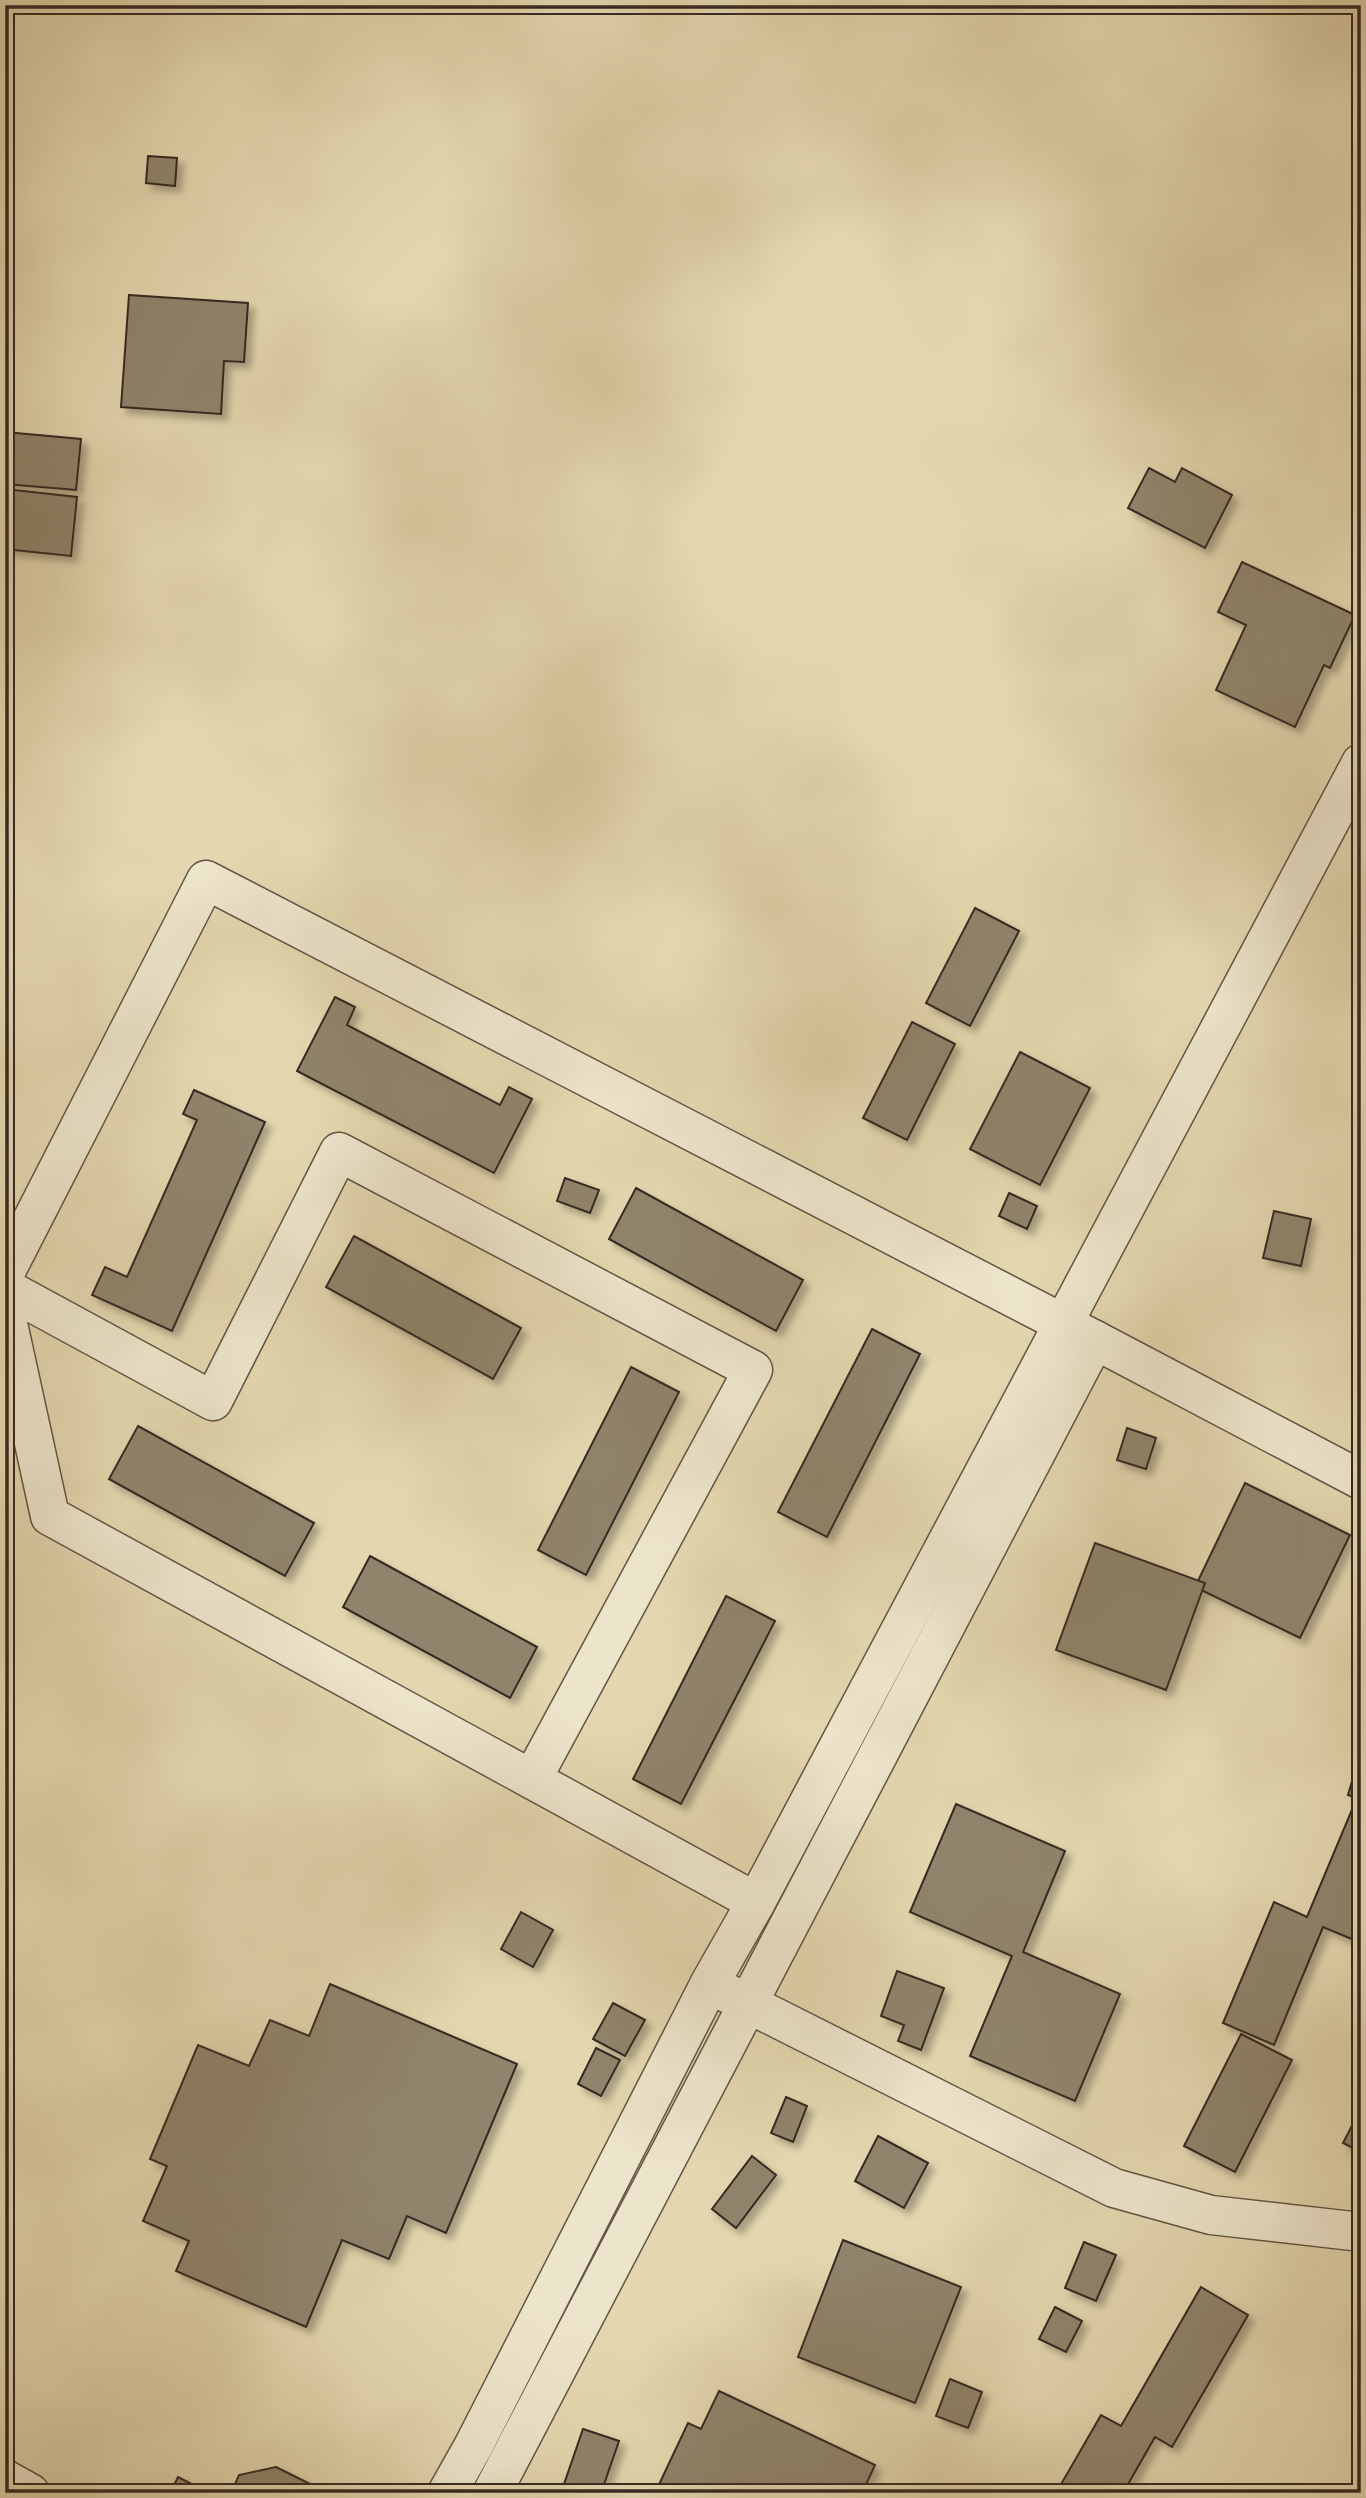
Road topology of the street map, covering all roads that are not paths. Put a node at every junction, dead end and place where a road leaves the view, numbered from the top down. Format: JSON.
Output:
{"nodes":[{"id":1,"x":1361,"y":763,"type":"edge"},
{"id":2,"x":5,"y":1273,"type":"edge"},
{"id":3,"x":5,"y":1287,"type":"edge"},
{"id":4,"x":5,"y":1310,"type":"edge"},
{"id":5,"x":1079,"y":1332,"type":"junction"},
{"id":6,"x":1361,"y":1480,"type":"edge"},
{"id":7,"x":532,"y":1779,"type":"junction"},
{"id":8,"x":756,"y":1902,"type":"junction"},
{"id":9,"x":710,"y":1983,"type":"junction"},
{"id":10,"x":748,"y":2005,"type":"junction"},
{"id":11,"x":1361,"y":2232,"type":"edge"},
{"id":12,"x":5,"y":2479,"type":"edge"},
{"id":13,"x":30,"y":2493,"type":"edge"},
{"id":14,"x":447,"y":2493,"type":"edge"},
{"id":15,"x":492,"y":2493,"type":"edge"}],
"edges":[{"from":1,"to":5,"type":"street"},
{"from":2,"to":5,"type":"street"},
{"from":3,"to":7,"type":"street"},
{"from":4,"to":7,"type":"street"},
{"from":5,"to":6,"type":"street"},
{"from":5,"to":8,"type":"street"},
{"from":5,"to":10,"type":"street"},
{"from":7,"to":8,"type":"street"},
{"from":8,"to":9,"type":"street"},
{"from":9,"to":10,"type":"street"},
{"from":9,"to":14,"type":"street"},
{"from":10,"to":11,"type":"street"},
{"from":10,"to":15,"type":"street"},
{"from":12,"to":13,"type":"street"}]}
